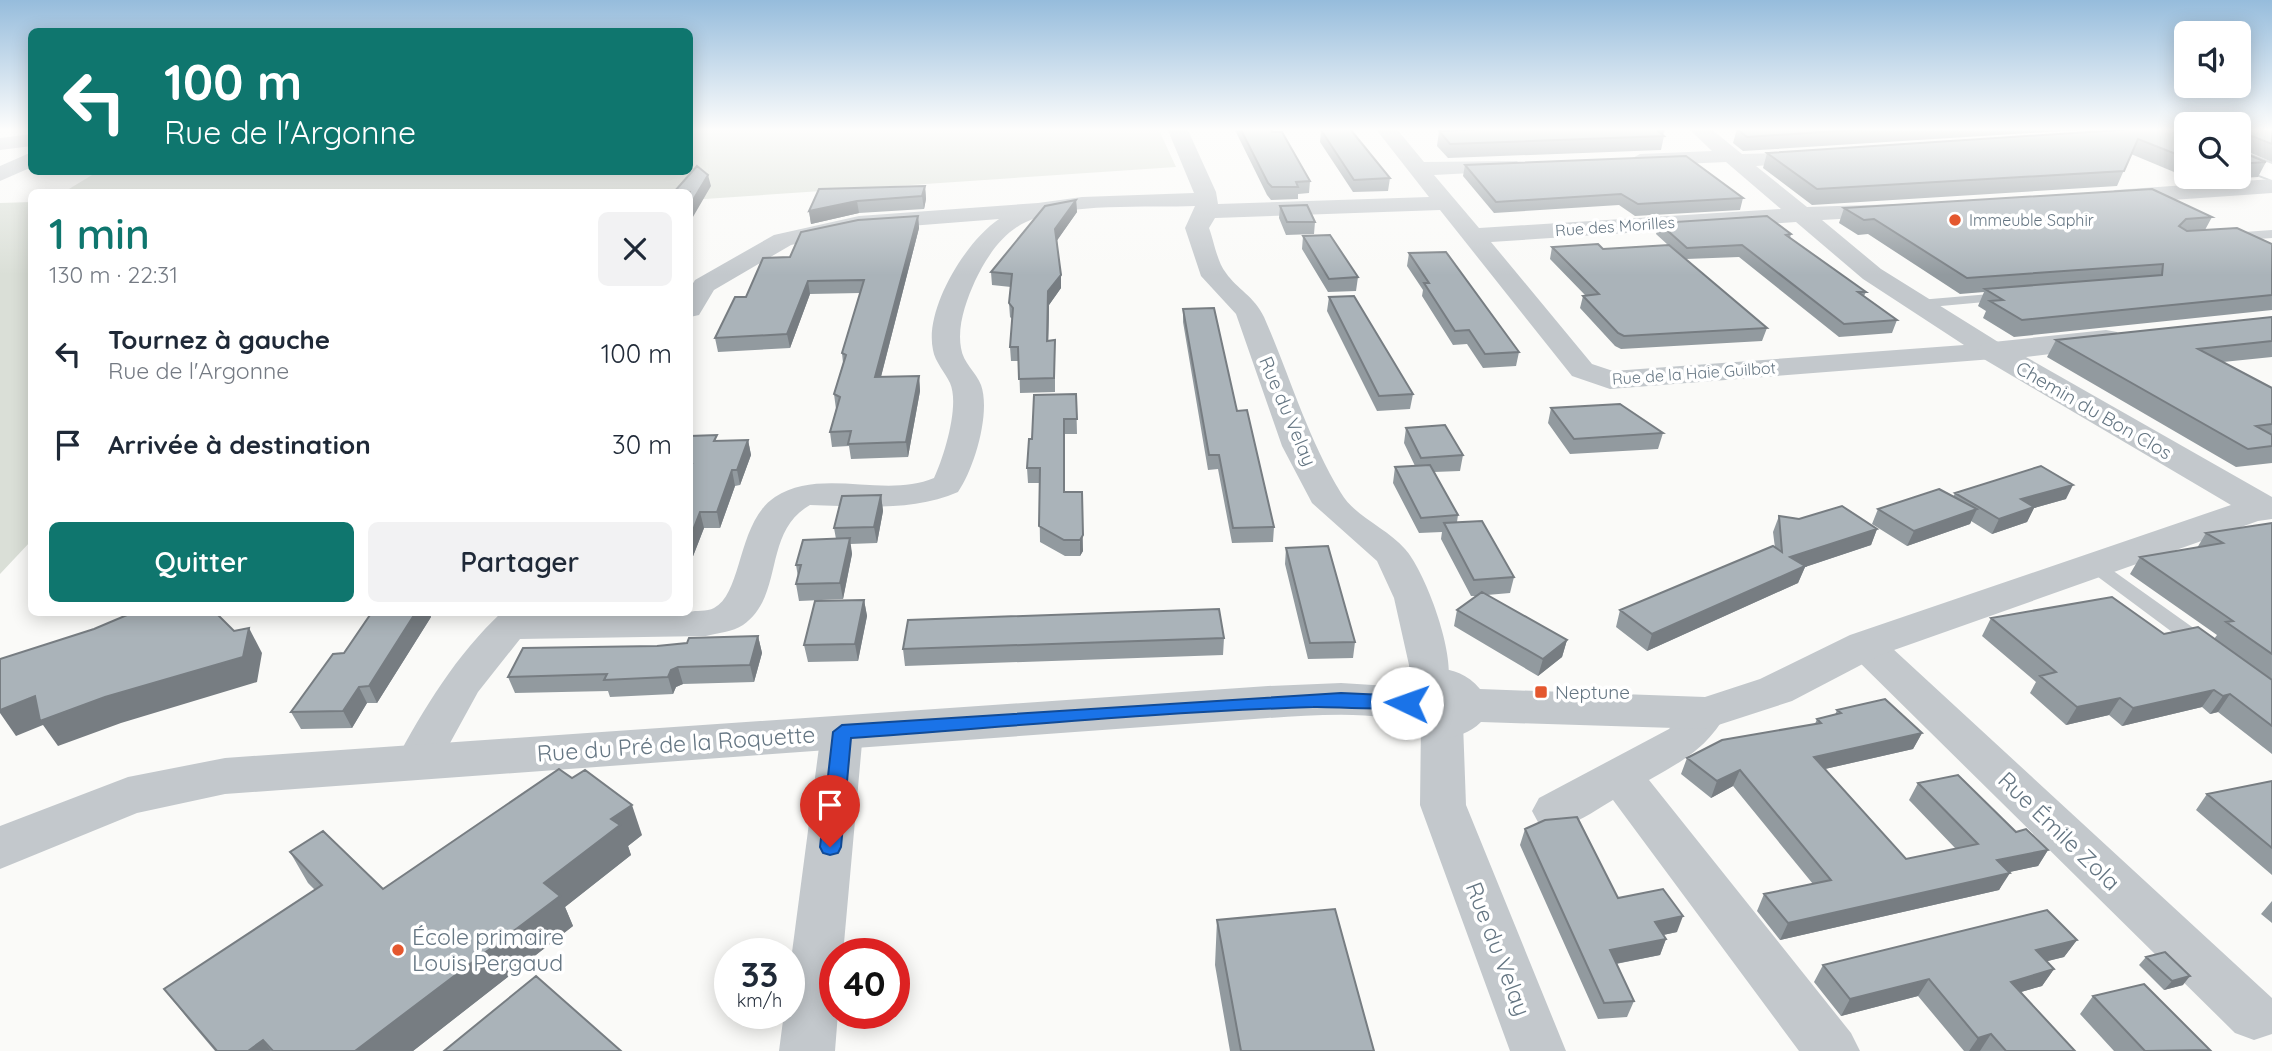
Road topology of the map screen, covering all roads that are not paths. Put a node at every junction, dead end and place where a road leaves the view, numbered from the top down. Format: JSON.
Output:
{"nodes":[{"id":1,"x":1196,"y":177,"type":"edge"},
{"id":2,"x":1424,"y":177,"type":"edge"},
{"id":3,"x":1761,"y":177,"type":"edge"},
{"id":4,"x":2272,"y":186,"type":"edge"},
{"id":5,"x":2092,"y":198,"type":"edge"},
{"id":6,"x":1445,"y":203,"type":"junction"},
{"id":7,"x":1207,"y":205,"type":"junction"},
{"id":8,"x":1912,"y":207,"type":"edge"},
{"id":9,"x":1045,"y":208,"type":"junction"},
{"id":10,"x":1800,"y":214,"type":"junction"},
{"id":11,"x":2272,"y":234,"type":"edge"},
{"id":12,"x":1471,"y":236,"type":"junction"},
{"id":13,"x":2220,"y":237,"type":"edge"},
{"id":14,"x":2013,"y":296,"type":"edge"},
{"id":15,"x":693,"y":304,"type":"edge"},
{"id":16,"x":1919,"y":304,"type":"junction"},
{"id":17,"x":2134,"y":336,"type":"edge"},
{"id":18,"x":1993,"y":351,"type":"junction"},
{"id":19,"x":2270,"y":510,"type":"edge"},
{"id":20,"x":2092,"y":564,"type":"junction"},
{"id":21,"x":517,"y":620,"type":"edge"},
{"id":22,"x":1865,"y":645,"type":"junction"},
{"id":23,"x":2216,"y":653,"type":"edge"},
{"id":24,"x":1436,"y":703,"type":"junction"},
{"id":25,"x":1706,"y":713,"type":"junction"},
{"id":26,"x":842,"y":732,"type":"junction"},
{"id":27,"x":417,"y":762,"type":"junction"},
{"id":28,"x":1619,"y":774,"type":"junction"},
{"id":29,"x":1555,"y":811,"type":"dead end"},
{"id":30,"x":0,"y":848,"type":"edge"},
{"id":31,"x":2254,"y":1016,"type":"dead end"},
{"id":32,"x":807,"y":1051,"type":"edge"},
{"id":33,"x":1538,"y":1051,"type":"edge"},
{"id":34,"x":1832,"y":1051,"type":"edge"}],
"edges":[{"from":1,"to":7,"type":"street"},
{"from":2,"to":6,"type":"street","name":"Rue de la Haie Guilbot"},
{"from":3,"to":10,"type":"street","name":"Chemin du Bon Clos"},
{"from":4,"to":5,"type":"street"},
{"from":6,"to":7,"type":"street"},
{"from":6,"to":12,"type":"street","name":"Rue de la Haie Guilbot"},
{"from":7,"to":9,"type":"street"},
{"from":7,"to":24,"type":"street","name":"Rue du Velay"},
{"from":8,"to":10,"type":"street","name":"Rue des Morilles"},
{"from":9,"to":15,"type":"street"},
{"from":9,"to":21,"type":"street"},
{"from":10,"to":12,"type":"street","name":"Rue des Morilles"},
{"from":10,"to":16,"type":"street","name":"Chemin du Bon Clos"},
{"from":11,"to":13,"type":"lane"},
{"from":12,"to":18,"type":"street","name":"Rue de la Haie Guilbot"},
{"from":14,"to":16,"type":"lane"},
{"from":16,"to":18,"type":"street","name":"Chemin du Bon Clos"},
{"from":17,"to":18,"type":"street"},
{"from":18,"to":19,"type":"street","name":"Chemin du Bon Clos"},
{"from":19,"to":20,"type":"street"},
{"from":20,"to":22,"type":"street"},
{"from":20,"to":23,"type":"lane"},
{"from":21,"to":27,"type":"street"},
{"from":22,"to":25,"type":"street"},
{"from":22,"to":31,"type":"street","name":"Rue Émile Zola"},
{"from":24,"to":25,"type":"street"},
{"from":24,"to":26,"type":"street","name":"Rue du Pré de la Roquette"},
{"from":24,"to":33,"type":"street","name":"Rue du Velay"},
{"from":25,"to":28,"type":"street"},
{"from":26,"to":27,"type":"street","name":"Rue du Pré de la Roquette"},
{"from":26,"to":32,"type":"street"},
{"from":27,"to":30,"type":"street","name":"Rue du Pré de la Roquette"},
{"from":28,"to":29,"type":"street"},
{"from":28,"to":34,"type":"street"}]}
